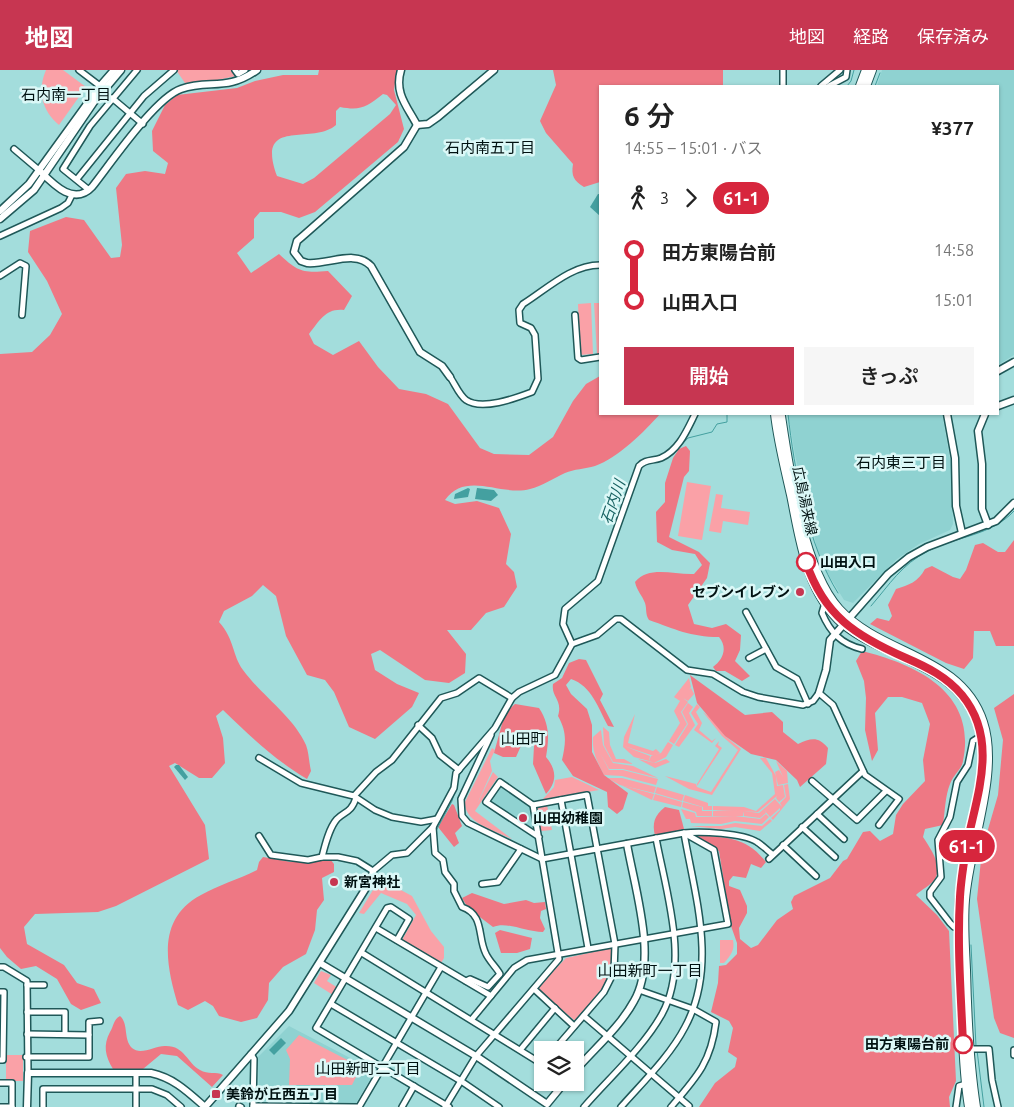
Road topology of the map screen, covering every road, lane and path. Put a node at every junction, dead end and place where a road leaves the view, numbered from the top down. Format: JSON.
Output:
{"nodes":[{"id":1,"x":79,"y":70,"type":"edge"},
{"id":2,"x":90,"y":70,"type":"edge"},
{"id":3,"x":114,"y":70,"type":"edge"},
{"id":4,"x":121,"y":70,"type":"edge"},
{"id":5,"x":137,"y":70,"type":"edge"},
{"id":6,"x":235,"y":70,"type":"edge"},
{"id":7,"x":245,"y":70,"type":"edge"},
{"id":8,"x":257,"y":70,"type":"edge"},
{"id":9,"x":401,"y":70,"type":"edge"},
{"id":10,"x":494,"y":70,"type":"edge"},
{"id":11,"x":783,"y":70,"type":"edge"},
{"id":12,"x":840,"y":70,"type":"edge"},
{"id":13,"x":847,"y":70,"type":"edge"},
{"id":14,"x":170,"y":71,"type":"edge"},
{"id":15,"x":870,"y":71,"type":"edge"},
{"id":16,"x":85,"y":75,"type":"junction"},
{"id":17,"x":783,"y":85,"type":"edge"},
{"id":18,"x":822,"y":85,"type":"edge"},
{"id":19,"x":831,"y":85,"type":"edge"},
{"id":20,"x":861,"y":85,"type":"edge"},
{"id":21,"x":866,"y":85,"type":"edge"},
{"id":22,"x":100,"y":86,"type":"junction"},
{"id":23,"x":112,"y":98,"type":"junction"},
{"id":24,"x":130,"y":113,"type":"junction"},
{"id":25,"x":143,"y":124,"type":"junction"},
{"id":26,"x":417,"y":125,"type":"junction"},
{"id":27,"x":14,"y":150,"type":"dead end"},
{"id":28,"x":42,"y":174,"type":"junction"},
{"id":29,"x":77,"y":179,"type":"junction"},
{"id":30,"x":89,"y":190,"type":"junction"},
{"id":31,"x":72,"y":195,"type":"junction"},
{"id":32,"x":0,"y":211,"type":"edge"},
{"id":33,"x":0,"y":219,"type":"edge"},
{"id":34,"x":0,"y":236,"type":"edge"},
{"id":35,"x":599,"y":265,"type":"edge"},
{"id":36,"x":0,"y":276,"type":"edge"},
{"id":37,"x":22,"y":315,"type":"dead end"},
{"id":38,"x":575,"y":315,"type":"dead end"},
{"id":39,"x":599,"y":358,"type":"edge"},
{"id":40,"x":1014,"y":362,"type":"edge"},
{"id":41,"x":999,"y":370,"type":"edge"},
{"id":42,"x":450,"y":377,"type":"joint"},
{"id":43,"x":1014,"y":400,"type":"edge"},
{"id":44,"x":999,"y":406,"type":"edge"},
{"id":45,"x":695,"y":415,"type":"edge"},
{"id":46,"x":776,"y":415,"type":"edge"},
{"id":47,"x":781,"y":415,"type":"edge"},
{"id":48,"x":947,"y":415,"type":"edge"},
{"id":49,"x":985,"y":415,"type":"edge"},
{"id":50,"x":1014,"y":504,"type":"edge"},
{"id":51,"x":988,"y":525,"type":"junction"},
{"id":52,"x":962,"y":533,"type":"junction"},
{"id":53,"x":825,"y":603,"type":"junction"},
{"id":54,"x":746,"y":612,"type":"dead end"},
{"id":55,"x":846,"y":621,"type":"junction"},
{"id":56,"x":834,"y":634,"type":"junction"},
{"id":57,"x":572,"y":644,"type":"junction"},
{"id":58,"x":862,"y":648,"type":"dead end"},
{"id":59,"x":766,"y":649,"type":"junction"},
{"id":60,"x":749,"y":658,"type":"dead end"},
{"id":61,"x":820,"y":693,"type":"junction"},
{"id":62,"x":512,"y":698,"type":"junction"},
{"id":63,"x":808,"y":704,"type":"junction"},
{"id":64,"x":418,"y":725,"type":"junction"},
{"id":65,"x":495,"y":728,"type":"junction"},
{"id":66,"x":981,"y":736,"type":"junction"},
{"id":67,"x":259,"y":758,"type":"dead end"},
{"id":68,"x":459,"y":770,"type":"junction"},
{"id":69,"x":863,"y":771,"type":"junction"},
{"id":70,"x":812,"y":780,"type":"dead end"},
{"id":71,"x":886,"y":791,"type":"junction"},
{"id":72,"x":355,"y":797,"type":"junction"},
{"id":73,"x":833,"y":799,"type":"junction"},
{"id":74,"x":560,"y":800,"type":"junction"},
{"id":75,"x":533,"y":805,"type":"junction"},
{"id":76,"x":817,"y":814,"type":"junction"},
{"id":77,"x":437,"y":819,"type":"junction"},
{"id":78,"x":879,"y":825,"type":"dead end"},
{"id":79,"x":433,"y":827,"type":"junction"},
{"id":80,"x":802,"y":828,"type":"junction"},
{"id":81,"x":684,"y":834,"type":"junction"},
{"id":82,"x":259,"y":836,"type":"dead end"},
{"id":83,"x":539,"y":837,"type":"junction"},
{"id":84,"x":656,"y":838,"type":"junction"},
{"id":85,"x":844,"y":839,"type":"dead end"},
{"id":86,"x":627,"y":844,"type":"junction"},
{"id":87,"x":783,"y":844,"type":"junction"},
{"id":88,"x":521,"y":849,"type":"junction"},
{"id":89,"x":598,"y":850,"type":"junction"},
{"id":90,"x":571,"y":854,"type":"junction"},
{"id":91,"x":322,"y":857,"type":"junction"},
{"id":92,"x":835,"y":857,"type":"dead end"},
{"id":93,"x":542,"y":859,"type":"junction"},
{"id":94,"x":373,"y":871,"type":"junction"},
{"id":95,"x":816,"y":876,"type":"dead end"},
{"id":96,"x":482,"y":884,"type":"dead end"},
{"id":97,"x":376,"y":928,"type":"junction"},
{"id":98,"x":962,"y":928,"type":"junction"},
{"id":99,"x":701,"y":929,"type":"junction"},
{"id":100,"x":674,"y":933,"type":"junction"},
{"id":101,"x":644,"y":939,"type":"junction"},
{"id":102,"x":397,"y":940,"type":"junction"},
{"id":103,"x":615,"y":944,"type":"junction"},
{"id":104,"x":588,"y":948,"type":"junction"},
{"id":105,"x":362,"y":954,"type":"junction"},
{"id":106,"x":559,"y":954,"type":"junction"},
{"id":107,"x":320,"y":963,"type":"junction"},
{"id":108,"x":0,"y":967,"type":"edge"},
{"id":109,"x":441,"y":967,"type":"junction"},
{"id":110,"x":346,"y":978,"type":"junction"},
{"id":111,"x":466,"y":981,"type":"junction"},
{"id":112,"x":27,"y":985,"type":"junction"},
{"id":113,"x":44,"y":985,"type":"dead end"},
{"id":114,"x":534,"y":989,"type":"junction"},
{"id":115,"x":639,"y":990,"type":"junction"},
{"id":116,"x":426,"y":991,"type":"junction"},
{"id":117,"x":0,"y":992,"type":"edge"},
{"id":118,"x":491,"y":996,"type":"junction"},
{"id":119,"x":667,"y":1000,"type":"junction"},
{"id":120,"x":331,"y":1004,"type":"junction"},
{"id":121,"x":555,"y":1008,"type":"junction"},
{"id":122,"x":693,"y":1009,"type":"junction"},
{"id":123,"x":27,"y":1012,"type":"junction"},
{"id":124,"x":2,"y":1014,"type":"edge"},
{"id":125,"x":584,"y":1016,"type":"junction"},
{"id":126,"x":411,"y":1017,"type":"junction"},
{"id":127,"x":472,"y":1019,"type":"junction"},
{"id":128,"x":100,"y":1021,"type":"dead end"},
{"id":129,"x":574,"y":1026,"type":"junction"},
{"id":130,"x":27,"y":1034,"type":"junction"},
{"id":131,"x":65,"y":1034,"type":"junction"},
{"id":132,"x":495,"y":1034,"type":"junction"},
{"id":133,"x":89,"y":1035,"type":"junction"},
{"id":134,"x":607,"y":1035,"type":"junction"},
{"id":135,"x":2,"y":1037,"type":"edge"},
{"id":136,"x":562,"y":1041,"type":"edge"},
{"id":137,"x":396,"y":1042,"type":"junction"},
{"id":138,"x":520,"y":1049,"type":"junction"},
{"id":139,"x":966,"y":1049,"type":"junction"},
{"id":140,"x":1014,"y":1050,"type":"edge"},
{"id":141,"x":251,"y":1054,"type":"junction"},
{"id":142,"x":630,"y":1055,"type":"junction"},
{"id":143,"x":1014,"y":1055,"type":"edge"},
{"id":144,"x":476,"y":1056,"type":"junction"},
{"id":145,"x":26,"y":1057,"type":"junction"},
{"id":146,"x":534,"y":1059,"type":"edge"},
{"id":147,"x":0,"y":1060,"type":"edge"},
{"id":148,"x":584,"y":1062,"type":"edge"},
{"id":149,"x":382,"y":1067,"type":"junction"},
{"id":150,"x":28,"y":1073,"type":"junction"},
{"id":151,"x":136,"y":1073,"type":"junction"},
{"id":152,"x":650,"y":1073,"type":"junction"},
{"id":153,"x":461,"y":1081,"type":"junction"},
{"id":154,"x":0,"y":1083,"type":"edge"},
{"id":155,"x":966,"y":1084,"type":"junction"},
{"id":156,"x":414,"y":1086,"type":"junction"},
{"id":157,"x":136,"y":1089,"type":"junction"},
{"id":158,"x":559,"y":1091,"type":"edge"},
{"id":159,"x":679,"y":1097,"type":"junction"},
{"id":160,"x":0,"y":1106,"type":"edge"},
{"id":161,"x":254,"y":1106,"type":"edge"},
{"id":162,"x":447,"y":1106,"type":"edge"},
{"id":163,"x":548,"y":1106,"type":"edge"},
{"id":164,"x":689,"y":1106,"type":"dead end"},
{"id":165,"x":12,"y":1107,"type":"edge"},
{"id":166,"x":27,"y":1107,"type":"edge"},
{"id":167,"x":43,"y":1107,"type":"edge"},
{"id":168,"x":136,"y":1107,"type":"edge"},
{"id":169,"x":181,"y":1107,"type":"edge"},
{"id":170,"x":205,"y":1107,"type":"edge"},
{"id":171,"x":358,"y":1107,"type":"edge"},
{"id":172,"x":402,"y":1107,"type":"edge"},
{"id":173,"x":499,"y":1107,"type":"edge"},
{"id":174,"x":584,"y":1107,"type":"edge"},
{"id":175,"x":621,"y":1107,"type":"edge"},
{"id":176,"x":671,"y":1107,"type":"edge"},
{"id":177,"x":956,"y":1107,"type":"edge"},
{"id":178,"x":968,"y":1107,"type":"edge"},
{"id":179,"x":976,"y":1107,"type":"edge"},
{"id":180,"x":998,"y":1107,"type":"edge"}],
"edges":[{"from":1,"to":16,"type":"street"},
{"from":2,"to":16,"type":"street"},
{"from":3,"to":22,"type":"street"},
{"from":4,"to":28,"type":"street"},
{"from":5,"to":23,"type":"street"},
{"from":6,"to":7,"type":"street"},
{"from":8,"to":25,"type":"street"},
{"from":9,"to":26,"type":"street"},
{"from":10,"to":26,"type":"street"},
{"from":11,"to":17,"type":"street"},
{"from":12,"to":18,"type":"street"},
{"from":13,"to":19,"type":"street"},
{"from":14,"to":24,"type":"street"},
{"from":15,"to":20,"type":"main road"},
{"from":15,"to":21,"type":"main road"},
{"from":16,"to":22,"type":"street"},
{"from":22,"to":28,"type":"street"},
{"from":23,"to":24,"type":"street"},
{"from":23,"to":29,"type":"street"},
{"from":24,"to":25,"type":"street"},
{"from":24,"to":29,"type":"street"},
{"from":25,"to":30,"type":"street"},
{"from":26,"to":42,"type":"street"},
{"from":27,"to":28,"type":"street"},
{"from":28,"to":31,"type":"street"},
{"from":28,"to":32,"type":"street"},
{"from":28,"to":33,"type":"street"},
{"from":29,"to":30,"type":"street"},
{"from":30,"to":31,"type":"street"},
{"from":31,"to":34,"type":"street"},
{"from":35,"to":42,"type":"street"},
{"from":36,"to":37,"type":"street"},
{"from":38,"to":39,"type":"street"},
{"from":40,"to":41,"type":"street"},
{"from":43,"to":44,"type":"street"},
{"from":45,"to":57,"type":"street"},
{"from":46,"to":53,"type":"main road","name":"広島湯来線"},
{"from":47,"to":55,"type":"main road","name":"広島湯来線"},
{"from":48,"to":52,"type":"street"},
{"from":49,"to":51,"type":"street"},
{"from":50,"to":51,"type":"street"},
{"from":51,"to":52,"type":"street"},
{"from":52,"to":55,"type":"street"},
{"from":53,"to":55,"type":"main road","name":"広島湯来線"},
{"from":53,"to":56,"type":"street"},
{"from":54,"to":59,"type":"street"},
{"from":55,"to":56,"type":"street"},
{"from":55,"to":66,"type":"main road","name":"広島湯来線"},
{"from":55,"to":98,"type":"main road","name":"広島湯来線"},
{"from":56,"to":58,"type":"street"},
{"from":56,"to":61,"type":"street"},
{"from":57,"to":62,"type":"street"},
{"from":57,"to":63,"type":"street"},
{"from":59,"to":60,"type":"street"},
{"from":59,"to":63,"type":"street"},
{"from":61,"to":63,"type":"street"},
{"from":61,"to":69,"type":"street"},
{"from":62,"to":64,"type":"street"},
{"from":62,"to":65,"type":"street"},
{"from":64,"to":68,"type":"street"},
{"from":64,"to":72,"type":"street"},
{"from":65,"to":68,"type":"street"},
{"from":65,"to":88,"type":"street"},
{"from":66,"to":98,"type":"main road","name":"広島湯来線"},
{"from":66,"to":98,"type":"street"},
{"from":67,"to":72,"type":"street"},
{"from":68,"to":77,"type":"street"},
{"from":69,"to":71,"type":"street"},
{"from":69,"to":73,"type":"street"},
{"from":70,"to":73,"type":"street"},
{"from":71,"to":73,"type":"street"},
{"from":71,"to":78,"type":"street"},
{"from":72,"to":77,"type":"street"},
{"from":72,"to":91,"type":"street"},
{"from":73,"to":76,"type":"street"},
{"from":74,"to":75,"type":"street"},
{"from":74,"to":89,"type":"street"},
{"from":74,"to":90,"type":"street"},
{"from":75,"to":83,"type":"street"},
{"from":75,"to":83,"type":"street"},
{"from":76,"to":80,"type":"street"},
{"from":76,"to":85,"type":"street"},
{"from":77,"to":79,"type":"street"},
{"from":79,"to":94,"type":"street"},
{"from":79,"to":111,"type":"street"},
{"from":80,"to":87,"type":"street"},
{"from":80,"to":92,"type":"street"},
{"from":81,"to":84,"type":"street"},
{"from":81,"to":87,"type":"street"},
{"from":81,"to":99,"type":"street"},
{"from":81,"to":99,"type":"street"},
{"from":82,"to":91,"type":"street"},
{"from":83,"to":93,"type":"street"},
{"from":84,"to":86,"type":"street"},
{"from":84,"to":100,"type":"street"},
{"from":86,"to":89,"type":"street"},
{"from":86,"to":101,"type":"street"},
{"from":87,"to":95,"type":"street"},
{"from":88,"to":93,"type":"street"},
{"from":88,"to":96,"type":"street"},
{"from":89,"to":90,"type":"street"},
{"from":89,"to":103,"type":"street"},
{"from":90,"to":93,"type":"street"},
{"from":90,"to":104,"type":"street"},
{"from":91,"to":94,"type":"street"},
{"from":93,"to":106,"type":"street"},
{"from":94,"to":107,"type":"street"},
{"from":97,"to":102,"type":"street"},
{"from":97,"to":102,"type":"street"},
{"from":97,"to":105,"type":"street"},
{"from":98,"to":139,"type":"main road","name":"広島湯来線"},
{"from":99,"to":100,"type":"street"},
{"from":99,"to":122,"type":"street"},
{"from":100,"to":101,"type":"street"},
{"from":100,"to":119,"type":"street"},
{"from":101,"to":103,"type":"street"},
{"from":101,"to":115,"type":"street"},
{"from":102,"to":109,"type":"street"},
{"from":103,"to":104,"type":"street"},
{"from":103,"to":125,"type":"street"},
{"from":104,"to":106,"type":"street"},
{"from":105,"to":110,"type":"street"},
{"from":105,"to":116,"type":"street"},
{"from":106,"to":114,"type":"street"},
{"from":106,"to":118,"type":"street"},
{"from":107,"to":110,"type":"street"},
{"from":107,"to":141,"type":"street"},
{"from":108,"to":112,"type":"street"},
{"from":109,"to":111,"type":"street"},
{"from":109,"to":116,"type":"street"},
{"from":110,"to":120,"type":"street"},
{"from":110,"to":126,"type":"street"},
{"from":111,"to":118,"type":"street"},
{"from":112,"to":113,"type":"street"},
{"from":112,"to":123,"type":"street"},
{"from":114,"to":121,"type":"street"},
{"from":114,"to":132,"type":"street"},
{"from":115,"to":119,"type":"street"},
{"from":115,"to":134,"type":"street"},
{"from":116,"to":126,"type":"street"},
{"from":116,"to":127,"type":"street"},
{"from":117,"to":124,"type":"street"},
{"from":118,"to":127,"type":"street"},
{"from":119,"to":122,"type":"street"},
{"from":119,"to":142,"type":"street"},
{"from":120,"to":137,"type":"street"},
{"from":120,"to":149,"type":"street"},
{"from":121,"to":129,"type":"street"},
{"from":121,"to":138,"type":"street"},
{"from":122,"to":152,"type":"street"},
{"from":122,"to":159,"type":"street"},
{"from":123,"to":130,"type":"street"},
{"from":123,"to":131,"type":"street"},
{"from":124,"to":135,"type":"street"},
{"from":125,"to":129,"type":"street"},
{"from":125,"to":134,"type":"street"},
{"from":126,"to":137,"type":"street"},
{"from":126,"to":144,"type":"street"},
{"from":127,"to":132,"type":"street"},
{"from":128,"to":133,"type":"street"},
{"from":129,"to":136,"type":"street"},
{"from":130,"to":131,"type":"street"},
{"from":130,"to":145,"type":"street"},
{"from":131,"to":133,"type":"street"},
{"from":132,"to":138,"type":"street"},
{"from":132,"to":144,"type":"street"},
{"from":133,"to":145,"type":"street"},
{"from":134,"to":142,"type":"street"},
{"from":134,"to":148,"type":"street"},
{"from":135,"to":147,"type":"street"},
{"from":137,"to":149,"type":"street"},
{"from":137,"to":153,"type":"street"},
{"from":138,"to":146,"type":"street"},
{"from":139,"to":155,"type":"main road","name":"広島湯来線"},
{"from":139,"to":179,"type":"main road","name":"広島湯来線"},
{"from":139,"to":180,"type":"street"},
{"from":140,"to":143,"type":"street"},
{"from":141,"to":161,"type":"street"},
{"from":141,"to":170,"type":"street"},
{"from":142,"to":152,"type":"street"},
{"from":142,"to":174,"type":"street"},
{"from":144,"to":153,"type":"street"},
{"from":144,"to":163,"type":"street"},
{"from":145,"to":150,"type":"street"},
{"from":149,"to":156,"type":"street"},
{"from":149,"to":171,"type":"street"},
{"from":150,"to":151,"type":"street"},
{"from":150,"to":166,"type":"street"},
{"from":151,"to":157,"type":"street"},
{"from":151,"to":170,"type":"street"},
{"from":152,"to":159,"type":"street"},
{"from":152,"to":175,"type":"street"},
{"from":153,"to":162,"type":"street"},
{"from":153,"to":173,"type":"street"},
{"from":154,"to":165,"type":"street"},
{"from":155,"to":177,"type":"street"},
{"from":155,"to":178,"type":"main road","name":"広島湯来線"},
{"from":156,"to":162,"type":"street"},
{"from":156,"to":172,"type":"street"},
{"from":157,"to":167,"type":"street"},
{"from":157,"to":168,"type":"street"},
{"from":157,"to":169,"type":"street"},
{"from":158,"to":163,"type":"street"},
{"from":159,"to":164,"type":"street"},
{"from":159,"to":176,"type":"street"},
{"from":160,"to":165,"type":"street"},
{"from":161,"to":171,"type":"street"}]}
